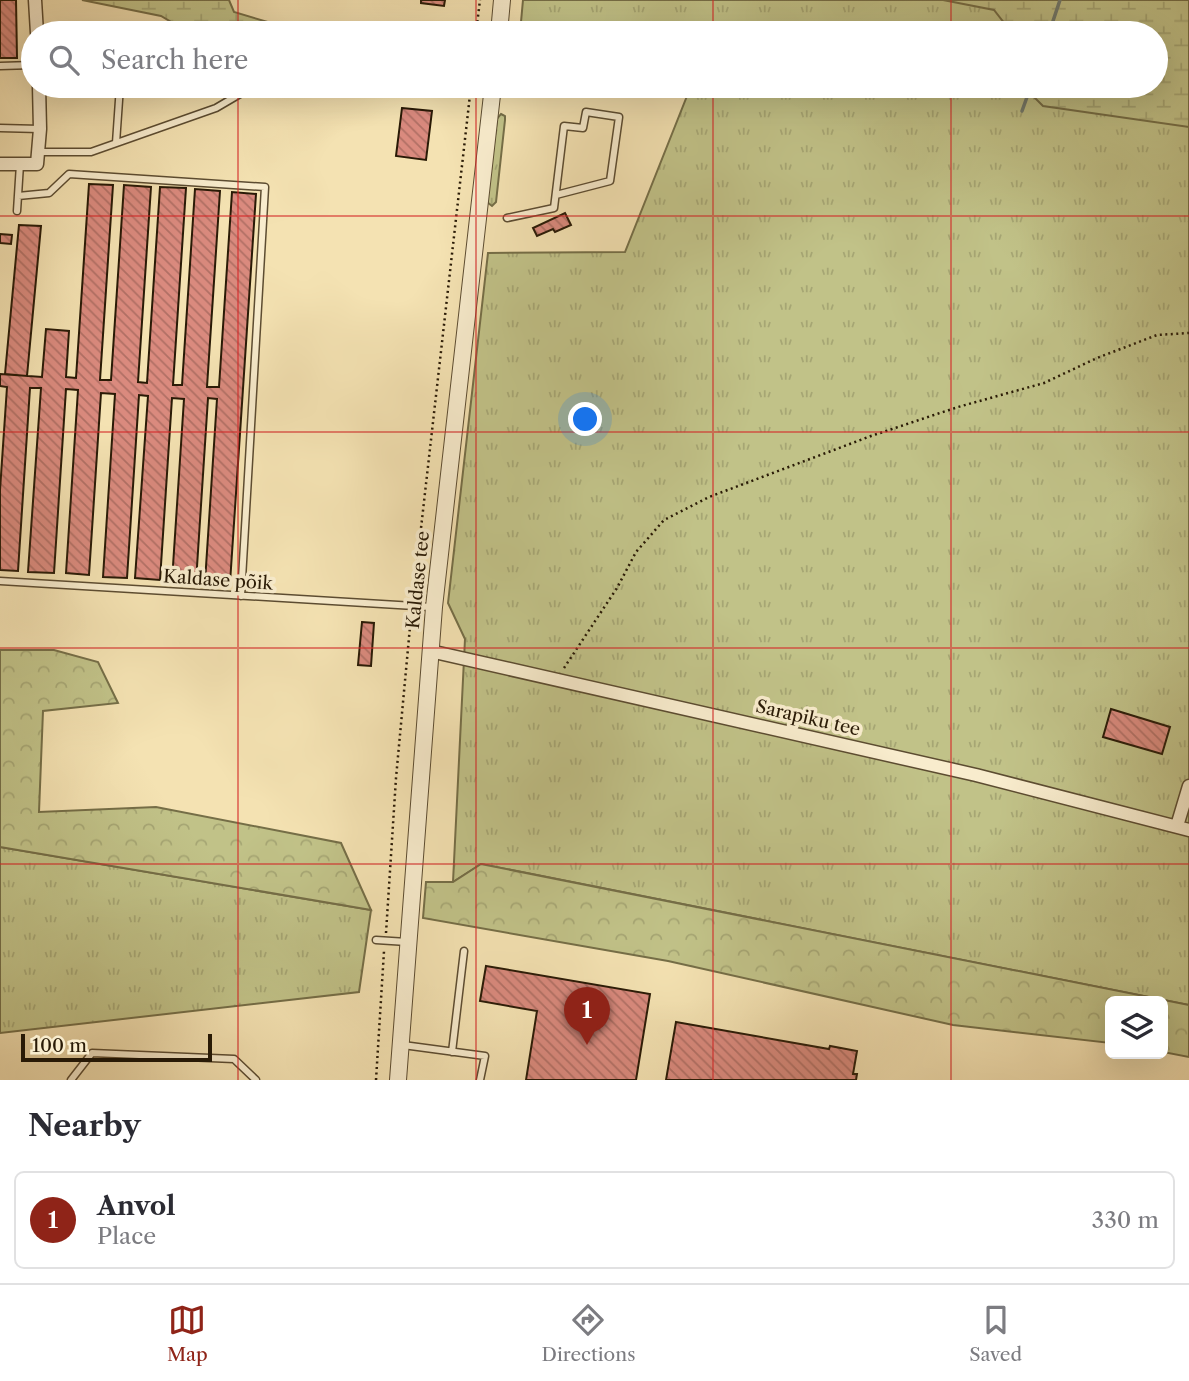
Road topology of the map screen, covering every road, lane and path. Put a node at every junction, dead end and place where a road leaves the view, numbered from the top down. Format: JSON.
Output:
{"nodes":[{"id":1,"x":36,"y":0,"type":"edge"},
{"id":2,"x":480,"y":0,"type":"edge"},
{"id":3,"x":502,"y":0,"type":"edge"},
{"id":4,"x":37,"y":21,"type":"edge"},
{"id":5,"x":477,"y":21,"type":"edge"},
{"id":6,"x":500,"y":21,"type":"edge"},
{"id":7,"x":21,"y":65,"type":"edge"},
{"id":8,"x":0,"y":66,"type":"edge"},
{"id":9,"x":39,"y":98,"type":"edge"},
{"id":10,"x":119,"y":98,"type":"edge"},
{"id":11,"x":233,"y":98,"type":"edge"},
{"id":12,"x":470,"y":98,"type":"edge"},
{"id":13,"x":492,"y":98,"type":"edge"},
{"id":14,"x":0,"y":128,"type":"edge"},
{"id":15,"x":40,"y":129,"type":"junction"},
{"id":16,"x":116,"y":143,"type":"junction"},
{"id":17,"x":38,"y":152,"type":"junction"},
{"id":18,"x":0,"y":164,"type":"edge"},
{"id":19,"x":20,"y":164,"type":"junction"},
{"id":20,"x":556,"y":195,"type":"junction"},
{"id":21,"x":18,"y":196,"type":"junction"},
{"id":22,"x":17,"y":211,"type":"dead end"},
{"id":23,"x":507,"y":218,"type":"dead end"},
{"id":24,"x":1189,"y":333,"type":"edge"},
{"id":25,"x":0,"y":581,"type":"edge"},
{"id":26,"x":241,"y":596,"type":"junction"},
{"id":27,"x":412,"y":606,"type":"junction"},
{"id":28,"x":434,"y":607,"type":"junction"},
{"id":29,"x":430,"y":651,"type":"junction"},
{"id":30,"x":556,"y":679,"type":"junction"},
{"id":31,"x":1189,"y":786,"type":"edge"},
{"id":32,"x":1183,"y":828,"type":"edge"},
{"id":33,"x":376,"y":940,"type":"dead end"},
{"id":34,"x":385,"y":941,"type":"junction"},
{"id":35,"x":407,"y":942,"type":"junction"},
{"id":36,"x":464,"y":951,"type":"dead end"},
{"id":37,"x":401,"y":1044,"type":"junction"},
{"id":38,"x":452,"y":1052,"type":"junction"},
{"id":39,"x":71,"y":1080,"type":"edge"},
{"id":40,"x":256,"y":1080,"type":"edge"},
{"id":41,"x":376,"y":1080,"type":"edge"},
{"id":42,"x":398,"y":1080,"type":"edge"},
{"id":43,"x":480,"y":1080,"type":"edge"}],
"edges":[{"from":1,"to":4,"type":"street"},
{"from":2,"to":5,"type":"path"},
{"from":3,"to":6,"type":"street"},
{"from":7,"to":8,"type":"lane"},
{"from":9,"to":15,"type":"street"},
{"from":10,"to":16,"type":"lane"},
{"from":11,"to":16,"type":"lane"},
{"from":12,"to":27,"type":"path"},
{"from":13,"to":28,"type":"street","name":"Kaldase tee"},
{"from":14,"to":15,"type":"lane"},
{"from":15,"to":17,"type":"street"},
{"from":16,"to":17,"type":"lane"},
{"from":17,"to":19,"type":"street"},
{"from":18,"to":19,"type":"street"},
{"from":19,"to":21,"type":"lane"},
{"from":20,"to":20,"type":"lane"},
{"from":20,"to":23,"type":"lane"},
{"from":21,"to":22,"type":"lane"},
{"from":21,"to":26,"type":"lane"},
{"from":24,"to":30,"type":"path"},
{"from":25,"to":26,"type":"lane","name":"Kaldase põik"},
{"from":26,"to":27,"type":"lane","name":"Kaldase põik"},
{"from":27,"to":28,"type":"lane","name":"Kaldase põik"},
{"from":27,"to":34,"type":"path"},
{"from":28,"to":29,"type":"street","name":"Kaldase tee"},
{"from":29,"to":30,"type":"street","name":"Sarapiku tee"},
{"from":29,"to":35,"type":"street","name":"Kaldase tee"},
{"from":30,"to":32,"type":"street","name":"Sarapiku tee"},
{"from":31,"to":32,"type":"street","name":"Sarapiku tee"},
{"from":33,"to":34,"type":"lane"},
{"from":34,"to":35,"type":"lane"},
{"from":34,"to":41,"type":"path"},
{"from":35,"to":37,"type":"street","name":"Kaldase tee"},
{"from":36,"to":38,"type":"lane"},
{"from":37,"to":38,"type":"lane"},
{"from":37,"to":42,"type":"street","name":"Kaldase tee"},
{"from":38,"to":43,"type":"lane"},
{"from":39,"to":40,"type":"lane"}]}
